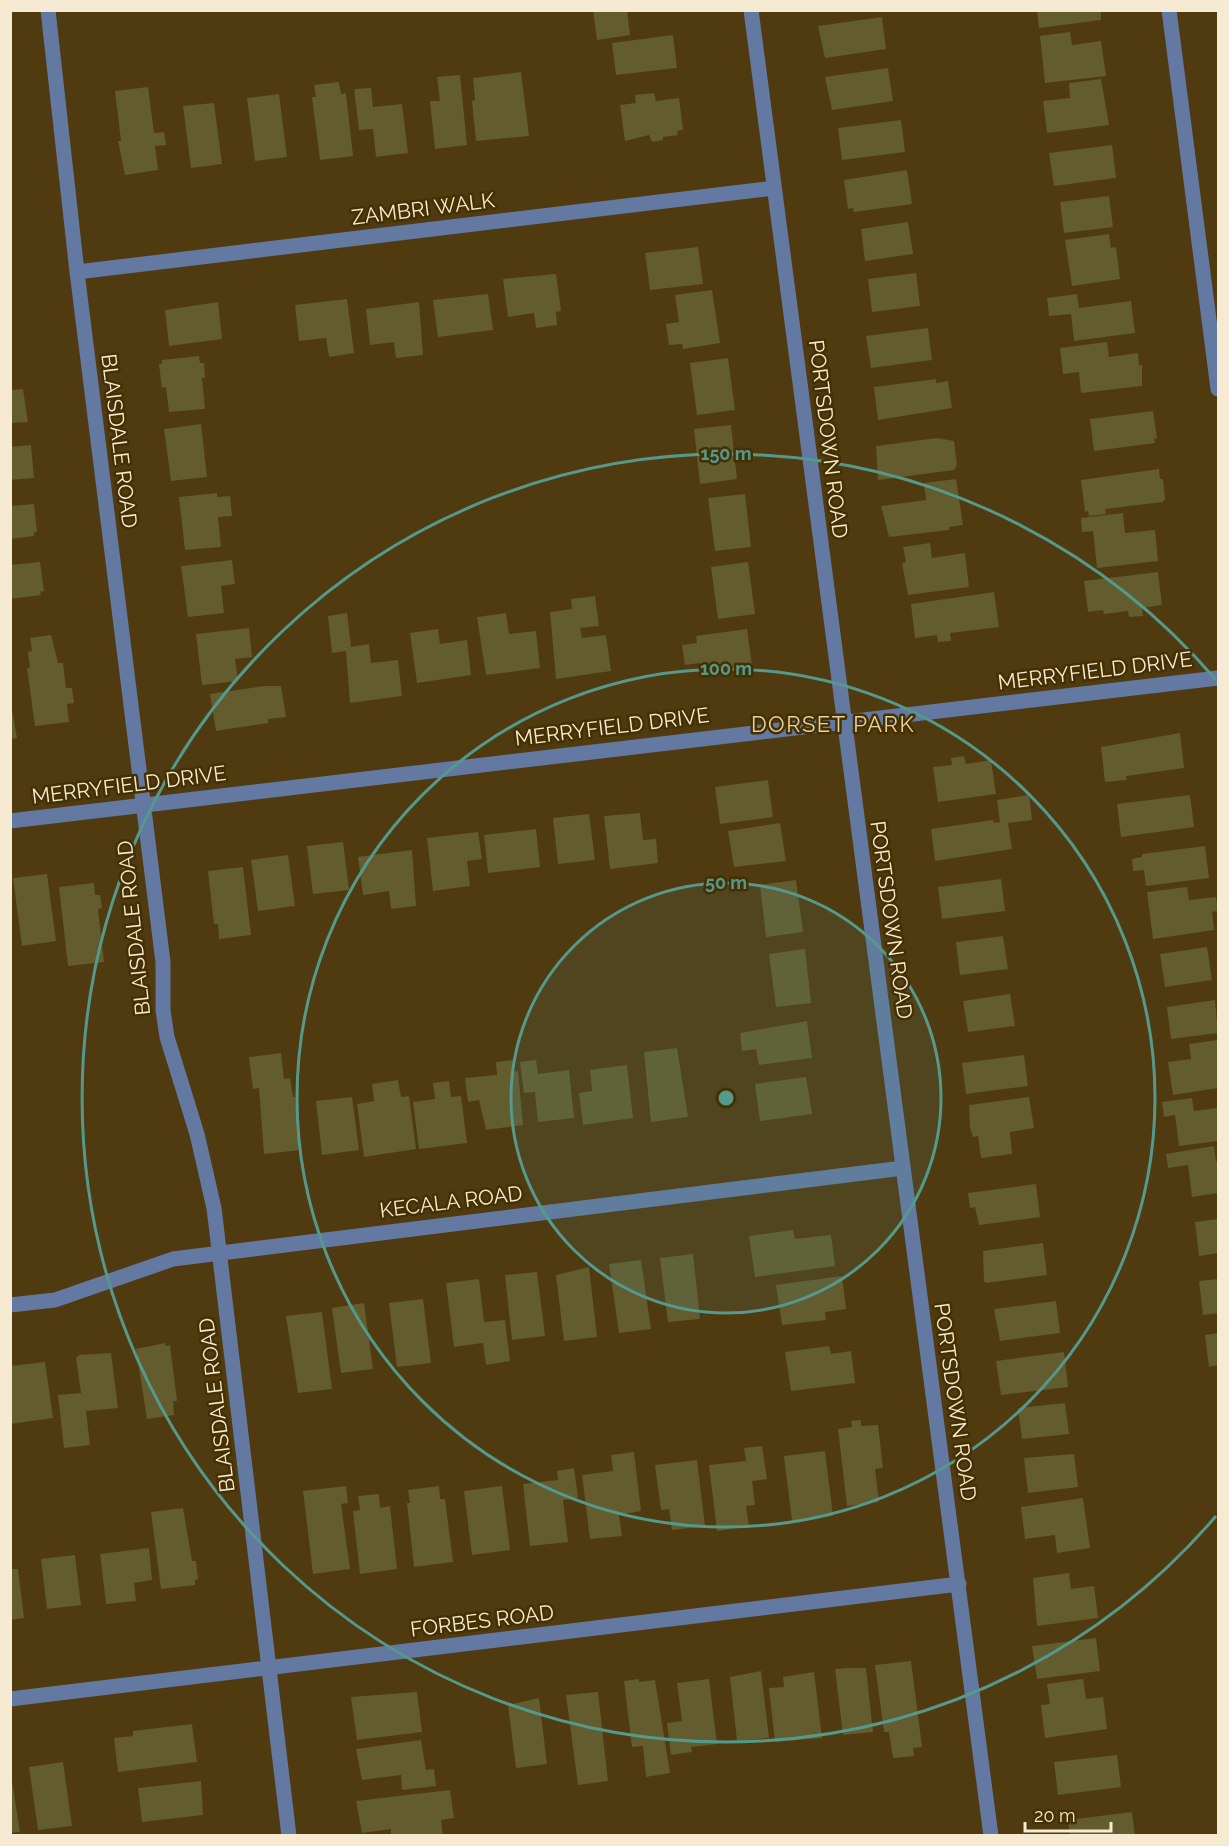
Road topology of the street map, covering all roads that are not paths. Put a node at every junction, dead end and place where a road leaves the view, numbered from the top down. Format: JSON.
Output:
{"nodes":[{"id":1,"x":48,"y":10,"type":"edge"},
{"id":2,"x":751,"y":10,"type":"edge"},
{"id":3,"x":1169,"y":10,"type":"edge"},
{"id":4,"x":774,"y":188,"type":"junction"},
{"id":5,"x":77,"y":272,"type":"junction"},
{"id":6,"x":1218,"y":390,"type":"edge"},
{"id":7,"x":1218,"y":678,"type":"edge"},
{"id":8,"x":843,"y":721,"type":"junction"},
{"id":9,"x":143,"y":805,"type":"junction"},
{"id":10,"x":10,"y":821,"type":"edge"},
{"id":11,"x":903,"y":1168,"type":"junction"},
{"id":12,"x":220,"y":1252,"type":"junction"},
{"id":13,"x":10,"y":1305,"type":"edge"},
{"id":14,"x":959,"y":1584,"type":"junction"},
{"id":15,"x":268,"y":1668,"type":"junction"},
{"id":16,"x":10,"y":1698,"type":"edge"},
{"id":17,"x":289,"y":1836,"type":"edge"},
{"id":18,"x":991,"y":1836,"type":"edge"}],
"edges":[{"from":1,"to":5,"type":"street","name":"BLAISDALE ROAD"},
{"from":2,"to":4,"type":"street","name":"PORTSDOWN ROAD"},
{"from":3,"to":6,"type":"street"},
{"from":4,"to":5,"type":"street","name":"ZAMBRI WALK"},
{"from":4,"to":8,"type":"street","name":"PORTSDOWN ROAD"},
{"from":5,"to":9,"type":"street","name":"BLAISDALE ROAD"},
{"from":7,"to":8,"type":"street","name":"MERRYFIELD DRIVE"},
{"from":8,"to":9,"type":"street","name":"MERRYFIELD DRIVE"},
{"from":8,"to":11,"type":"street","name":"PORTSDOWN ROAD"},
{"from":9,"to":10,"type":"street","name":"MERRYFIELD DRIVE"},
{"from":9,"to":12,"type":"street","name":"BLAISDALE ROAD"},
{"from":11,"to":12,"type":"street","name":"KECALA ROAD"},
{"from":11,"to":14,"type":"street","name":"PORTSDOWN ROAD"},
{"from":12,"to":13,"type":"street","name":"KECALA ROAD"},
{"from":12,"to":15,"type":"street","name":"BLAISDALE ROAD"},
{"from":14,"to":15,"type":"street","name":"FORBES ROAD"},
{"from":14,"to":18,"type":"street","name":"PORTSDOWN ROAD"},
{"from":15,"to":16,"type":"street","name":"FORBES ROAD"},
{"from":15,"to":17,"type":"street","name":"BLAISDALE ROAD"}]}
